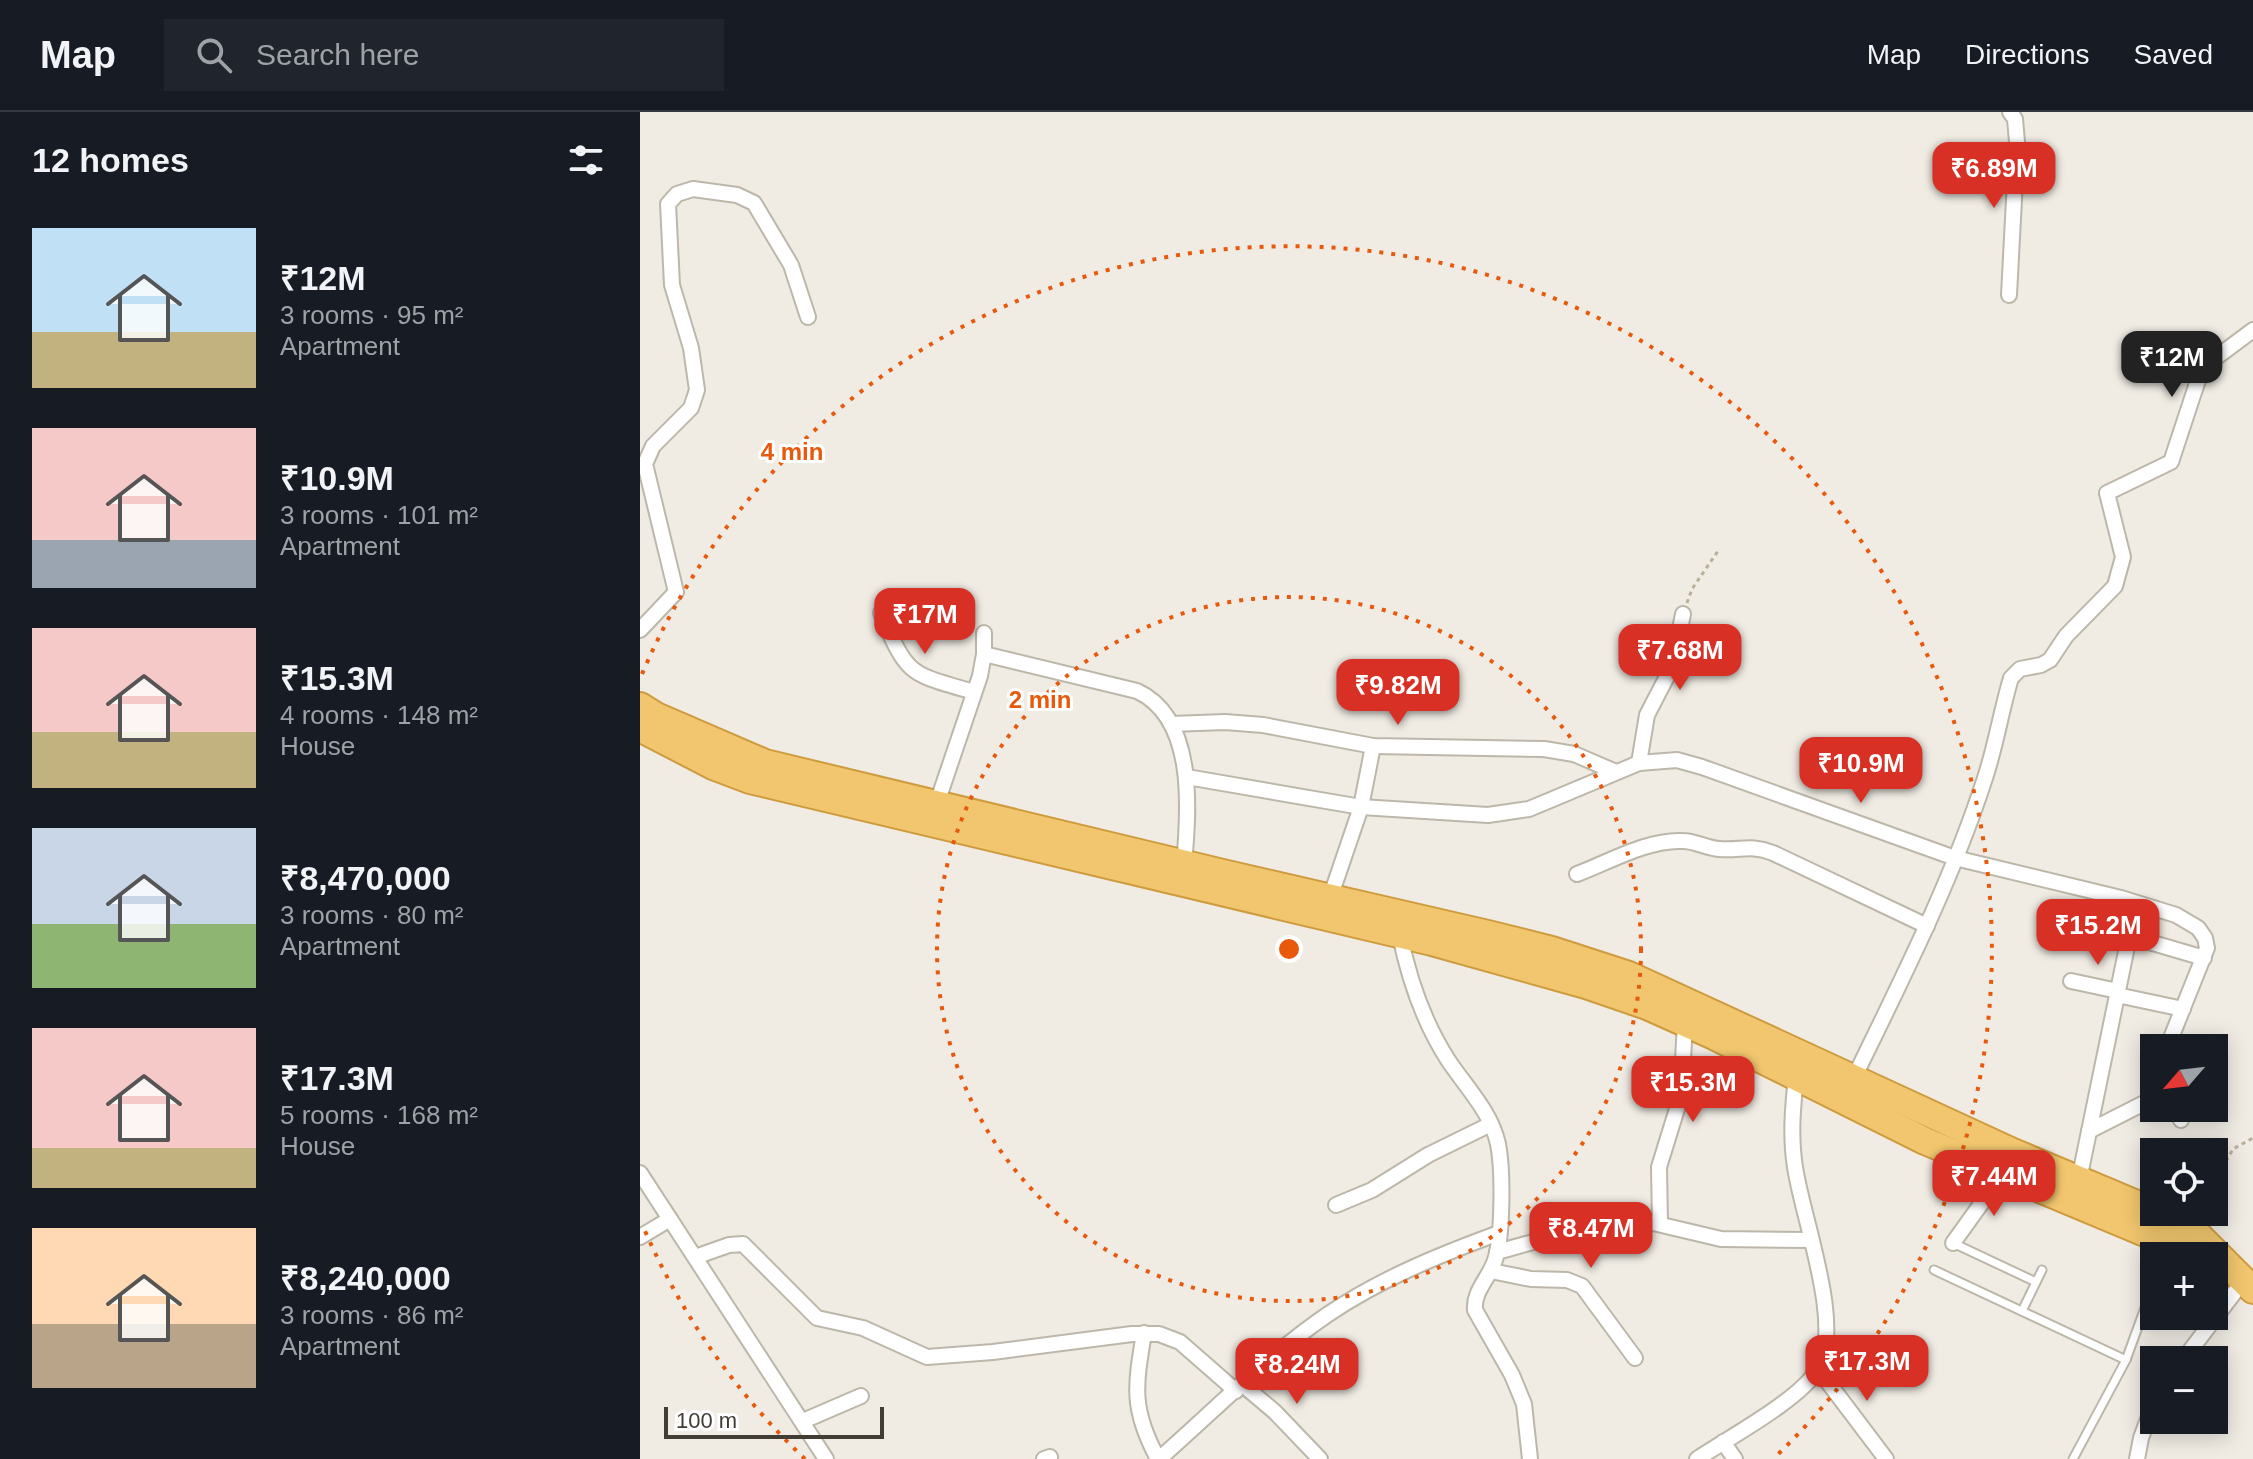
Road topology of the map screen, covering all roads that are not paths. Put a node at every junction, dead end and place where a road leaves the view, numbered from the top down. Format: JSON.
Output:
{"nodes":[{"id":1,"x":2010,"y":112,"type":"edge"},
{"id":2,"x":2009,"y":295,"type":"dead end"},
{"id":3,"x":808,"y":317,"type":"dead end"},
{"id":4,"x":2253,"y":330,"type":"edge"},
{"id":5,"x":881,"y":613,"type":"dead end"},
{"id":6,"x":1683,"y":614,"type":"road end"},
{"id":7,"x":640,"y":630,"type":"edge"},
{"id":8,"x":984,"y":633,"type":"dead end"},
{"id":9,"x":984,"y":654,"type":"junction"},
{"id":10,"x":974,"y":692,"type":"junction"},
{"id":11,"x":640,"y":706,"type":"edge"},
{"id":12,"x":1171,"y":724,"type":"junction"},
{"id":13,"x":640,"y":728,"type":"edge"},
{"id":14,"x":1373,"y":746,"type":"junction"},
{"id":15,"x":1639,"y":763,"type":"junction"},
{"id":16,"x":1616,"y":772,"type":"junction"},
{"id":17,"x":1187,"y":777,"type":"junction"},
{"id":18,"x":937,"y":803,"type":"junction"},
{"id":19,"x":1361,"y":807,"type":"junction"},
{"id":20,"x":1955,"y":858,"type":"junction"},
{"id":21,"x":1184,"y":864,"type":"junction"},
{"id":22,"x":1577,"y":874,"type":"dead end"},
{"id":23,"x":1330,"y":898,"type":"junction"},
{"id":24,"x":2136,"y":903,"type":"junction"},
{"id":25,"x":1927,"y":926,"type":"junction"},
{"id":26,"x":1400,"y":935,"type":"junction"},
{"id":27,"x":2129,"y":936,"type":"junction"},
{"id":28,"x":2204,"y":958,"type":"junction"},
{"id":29,"x":2071,"y":981,"type":"dead end"},
{"id":30,"x":2118,"y":993,"type":"junction"},
{"id":31,"x":2183,"y":1009,"type":"junction"},
{"id":32,"x":1685,"y":1023,"type":"junction"},
{"id":33,"x":2173,"y":1034,"type":"edge"},
{"id":34,"x":1796,"y":1076,"type":"junction"},
{"id":35,"x":1853,"y":1080,"type":"junction"},
{"id":36,"x":2140,"y":1105,"type":"edge"},
{"id":37,"x":1491,"y":1124,"type":"junction"},
{"id":38,"x":2089,"y":1131,"type":"junction"},
{"id":39,"x":1999,"y":1172,"type":"junction"},
{"id":40,"x":640,"y":1173,"type":"edge"},
{"id":41,"x":2079,"y":1180,"type":"junction"},
{"id":42,"x":1336,"y":1205,"type":"dead end"},
{"id":43,"x":670,"y":1219,"type":"junction"},
{"id":44,"x":1660,"y":1224,"type":"junction"},
{"id":45,"x":1499,"y":1233,"type":"junction"},
{"id":46,"x":640,"y":1237,"type":"edge"},
{"id":47,"x":1811,"y":1240,"type":"junction"},
{"id":48,"x":2153,"y":1242,"type":"edge"},
{"id":49,"x":2204,"y":1242,"type":"edge"},
{"id":50,"x":1953,"y":1243,"type":"joint"},
{"id":51,"x":1497,"y":1252,"type":"junction"},
{"id":52,"x":695,"y":1257,"type":"junction"},
{"id":53,"x":2228,"y":1266,"type":"edge"},
{"id":54,"x":1934,"y":1270,"type":"dead end"},
{"id":55,"x":2042,"y":1270,"type":"dead end"},
{"id":56,"x":1491,"y":1271,"type":"junction"},
{"id":57,"x":2036,"y":1282,"type":"junction"},
{"id":58,"x":2248,"y":1285,"type":"edge"},
{"id":59,"x":2022,"y":1311,"type":"junction"},
{"id":60,"x":2140,"y":1322,"type":"edge"},
{"id":61,"x":1144,"y":1333,"type":"junction"},
{"id":62,"x":2195,"y":1346,"type":"edge"},
{"id":63,"x":1635,"y":1358,"type":"dead end"},
{"id":64,"x":2126,"y":1360,"type":"junction"},
{"id":65,"x":1818,"y":1369,"type":"junction"},
{"id":66,"x":1240,"y":1388,"type":"junction"},
{"id":67,"x":861,"y":1396,"type":"dead end"},
{"id":68,"x":803,"y":1421,"type":"junction"},
{"id":69,"x":2142,"y":1434,"type":"edge"},
{"id":70,"x":1723,"y":1442,"type":"junction"},
{"id":71,"x":826,"y":1459,"type":"edge"},
{"id":72,"x":1159,"y":1459,"type":"edge"},
{"id":73,"x":1320,"y":1459,"type":"edge"},
{"id":74,"x":1530,"y":1459,"type":"edge"},
{"id":75,"x":1697,"y":1459,"type":"edge"},
{"id":76,"x":1735,"y":1459,"type":"edge"},
{"id":77,"x":1886,"y":1459,"type":"edge"},
{"id":78,"x":2073,"y":1459,"type":"edge"},
{"id":79,"x":2137,"y":1459,"type":"edge"}],
"edges":[{"from":1,"to":2,"type":"street"},
{"from":3,"to":7,"type":"street"},
{"from":4,"to":20,"type":"street"},
{"from":5,"to":10,"type":"street"},
{"from":6,"to":15,"type":"street"},
{"from":8,"to":9,"type":"street"},
{"from":9,"to":10,"type":"street"},
{"from":9,"to":12,"type":"street"},
{"from":10,"to":18,"type":"street"},
{"from":11,"to":18,"type":"highway"},
{"from":12,"to":14,"type":"street"},
{"from":12,"to":17,"type":"street"},
{"from":13,"to":26,"type":"highway"},
{"from":14,"to":16,"type":"street"},
{"from":14,"to":19,"type":"street"},
{"from":15,"to":16,"type":"street"},
{"from":15,"to":20,"type":"street"},
{"from":16,"to":19,"type":"street"},
{"from":17,"to":19,"type":"street"},
{"from":17,"to":21,"type":"street"},
{"from":18,"to":21,"type":"highway"},
{"from":19,"to":23,"type":"street"},
{"from":20,"to":24,"type":"street"},
{"from":20,"to":25,"type":"street"},
{"from":21,"to":23,"type":"highway"},
{"from":22,"to":25,"type":"street"},
{"from":23,"to":35,"type":"highway"},
{"from":24,"to":27,"type":"street"},
{"from":24,"to":28,"type":"street"},
{"from":25,"to":35,"type":"street"},
{"from":26,"to":32,"type":"highway"},
{"from":26,"to":37,"type":"street"},
{"from":27,"to":28,"type":"street"},
{"from":27,"to":30,"type":"street"},
{"from":28,"to":31,"type":"street"},
{"from":29,"to":30,"type":"street"},
{"from":30,"to":31,"type":"street"},
{"from":30,"to":38,"type":"street"},
{"from":31,"to":33,"type":"street"},
{"from":32,"to":34,"type":"highway"},
{"from":32,"to":44,"type":"street"},
{"from":34,"to":39,"type":"highway"},
{"from":34,"to":47,"type":"street"},
{"from":35,"to":41,"type":"highway"},
{"from":36,"to":38,"type":"street"},
{"from":37,"to":42,"type":"street"},
{"from":37,"to":45,"type":"street"},
{"from":38,"to":41,"type":"street"},
{"from":39,"to":48,"type":"highway"},
{"from":39,"to":50,"type":"street"},
{"from":40,"to":43,"type":"street"},
{"from":41,"to":49,"type":"highway"},
{"from":43,"to":46,"type":"street"},
{"from":43,"to":52,"type":"street"},
{"from":44,"to":47,"type":"street"},
{"from":44,"to":51,"type":"street"},
{"from":45,"to":51,"type":"street"},
{"from":45,"to":66,"type":"street"},
{"from":47,"to":65,"type":"street"},
{"from":50,"to":57,"type":"lane"},
{"from":51,"to":56,"type":"street"},
{"from":52,"to":61,"type":"street"},
{"from":52,"to":68,"type":"street"},
{"from":53,"to":58,"type":"highway"},
{"from":54,"to":59,"type":"lane"},
{"from":55,"to":57,"type":"lane"},
{"from":56,"to":63,"type":"street"},
{"from":56,"to":74,"type":"street"},
{"from":57,"to":59,"type":"lane"},
{"from":58,"to":62,"type":"street"},
{"from":59,"to":64,"type":"lane"},
{"from":60,"to":64,"type":"lane"},
{"from":61,"to":66,"type":"street"},
{"from":61,"to":72,"type":"street"},
{"from":64,"to":78,"type":"lane"},
{"from":65,"to":70,"type":"street"},
{"from":65,"to":77,"type":"street"},
{"from":66,"to":72,"type":"street"},
{"from":66,"to":73,"type":"street"},
{"from":67,"to":68,"type":"street"},
{"from":68,"to":71,"type":"street"},
{"from":69,"to":79,"type":"street"},
{"from":70,"to":75,"type":"street"},
{"from":70,"to":76,"type":"street"}]}
